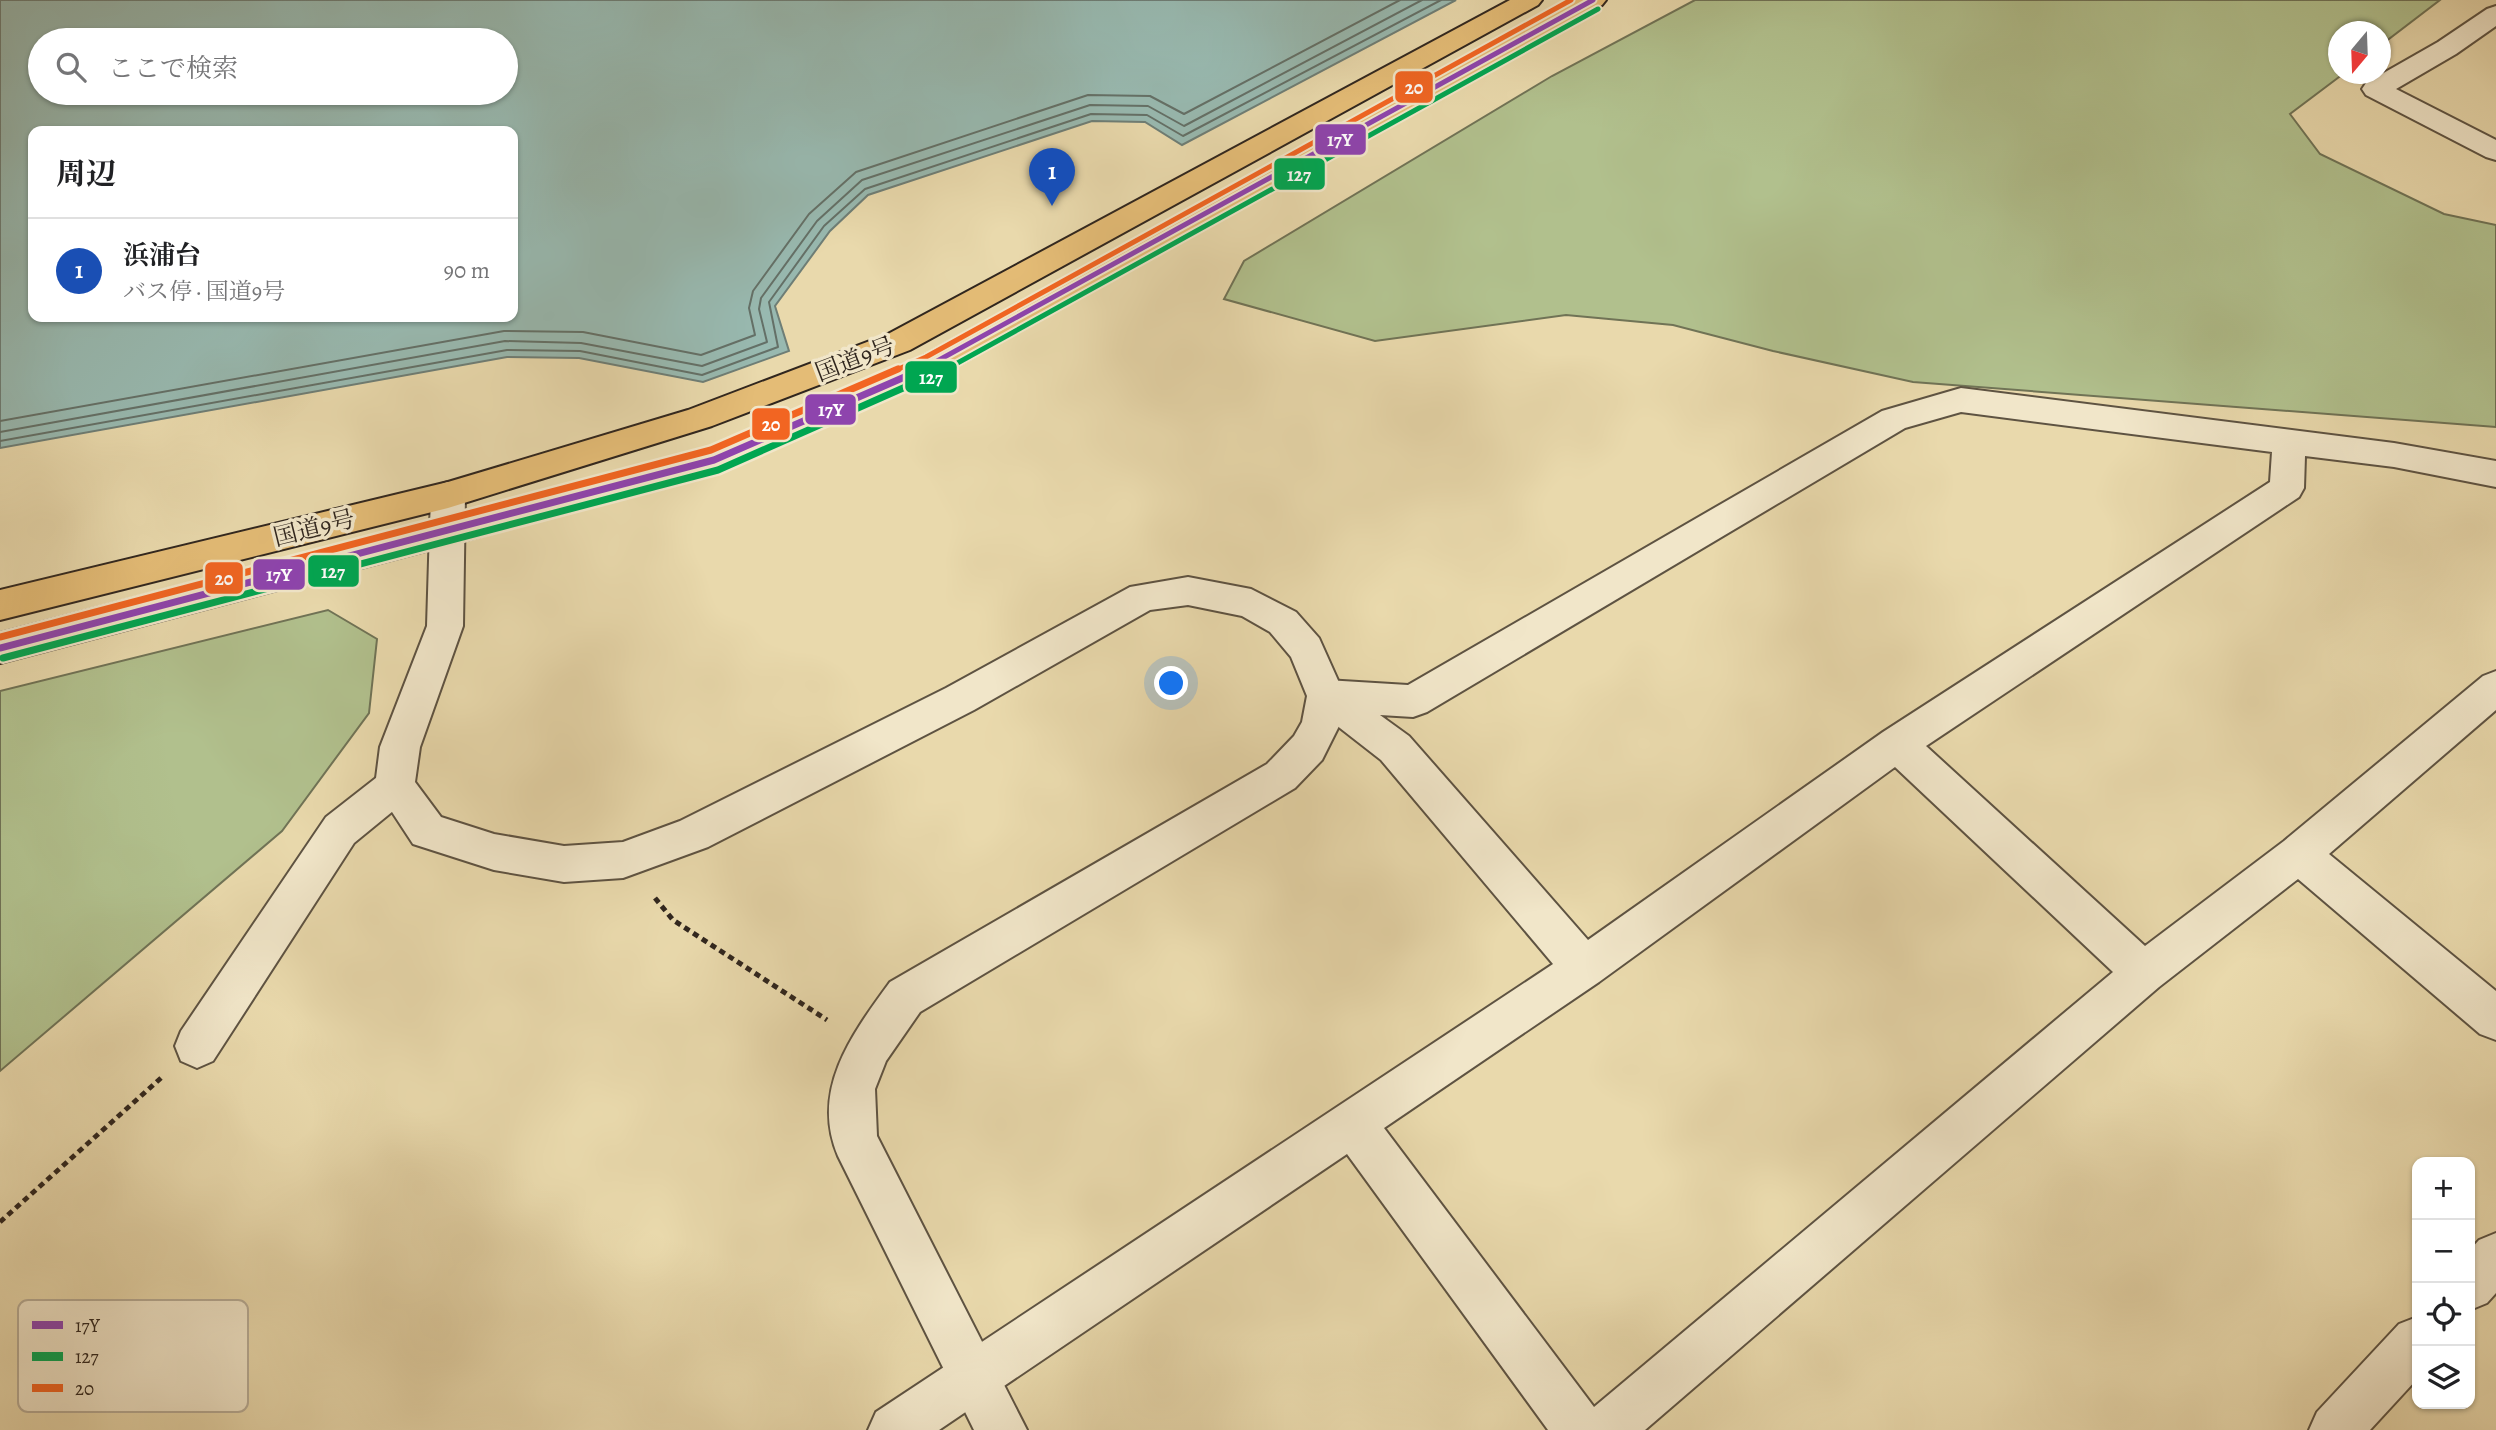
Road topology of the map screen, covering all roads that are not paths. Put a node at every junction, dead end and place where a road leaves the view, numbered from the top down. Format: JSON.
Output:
{"nodes":[{"id":1,"x":1529,"y":0,"type":"edge"},
{"id":2,"x":1593,"y":0,"type":"edge"},
{"id":3,"x":2496,"y":14,"type":"edge"},
{"id":4,"x":2496,"y":151,"type":"edge"},
{"id":5,"x":2289,"y":443,"type":"junction"},
{"id":6,"x":2496,"y":474,"type":"edge"},
{"id":7,"x":448,"y":514,"type":"junction"},
{"id":8,"x":0,"y":605,"type":"edge"},
{"id":9,"x":0,"y":648,"type":"edge"},
{"id":10,"x":2496,"y":687,"type":"edge"},
{"id":11,"x":1326,"y":696,"type":"junction"},
{"id":12,"x":1897,"y":744,"type":"junction"},
{"id":13,"x":395,"y":786,"type":"junction"},
{"id":14,"x":2299,"y":853,"type":"junction"},
{"id":15,"x":1584,"y":968,"type":"junction"},
{"id":16,"x":2144,"y":973,"type":"junction"},
{"id":17,"x":2496,"y":1019,"type":"edge"},
{"id":18,"x":197,"y":1046,"type":"road end"},
{"id":19,"x":1353,"y":1124,"type":"junction"},
{"id":20,"x":2496,"y":1257,"type":"edge"},
{"id":21,"x":2473,"y":1283,"type":"edge"},
{"id":22,"x":2413,"y":1346,"type":"edge"},
{"id":23,"x":973,"y":1375,"type":"junction"},
{"id":24,"x":894,"y":1430,"type":"edge"},
{"id":25,"x":1001,"y":1430,"type":"edge"},
{"id":26,"x":1579,"y":1430,"type":"edge"},
{"id":27,"x":1606,"y":1430,"type":"edge"},
{"id":28,"x":2335,"y":1430,"type":"edge"}],
"edges":[{"from":1,"to":7,"type":"highway","name":"国道9号"},
{"from":2,"to":7,"type":"highway","name":"国道9号"},
{"from":3,"to":4,"type":"street"},
{"from":5,"to":6,"type":"street"},
{"from":5,"to":11,"type":"street"},
{"from":5,"to":12,"type":"street"},
{"from":7,"to":8,"type":"highway","name":"国道9号"},
{"from":7,"to":9,"type":"highway","name":"国道9号"},
{"from":7,"to":13,"type":"street"},
{"from":10,"to":14,"type":"street"},
{"from":11,"to":13,"type":"street"},
{"from":11,"to":15,"type":"street"},
{"from":11,"to":23,"type":"street"},
{"from":12,"to":15,"type":"street"},
{"from":12,"to":16,"type":"street"},
{"from":13,"to":18,"type":"street"},
{"from":14,"to":16,"type":"street"},
{"from":14,"to":17,"type":"street"},
{"from":15,"to":19,"type":"street"},
{"from":16,"to":27,"type":"street"},
{"from":19,"to":23,"type":"street"},
{"from":19,"to":26,"type":"street"},
{"from":20,"to":21,"type":"street"},
{"from":22,"to":28,"type":"street"},
{"from":23,"to":24,"type":"street"},
{"from":23,"to":25,"type":"street"}]}
